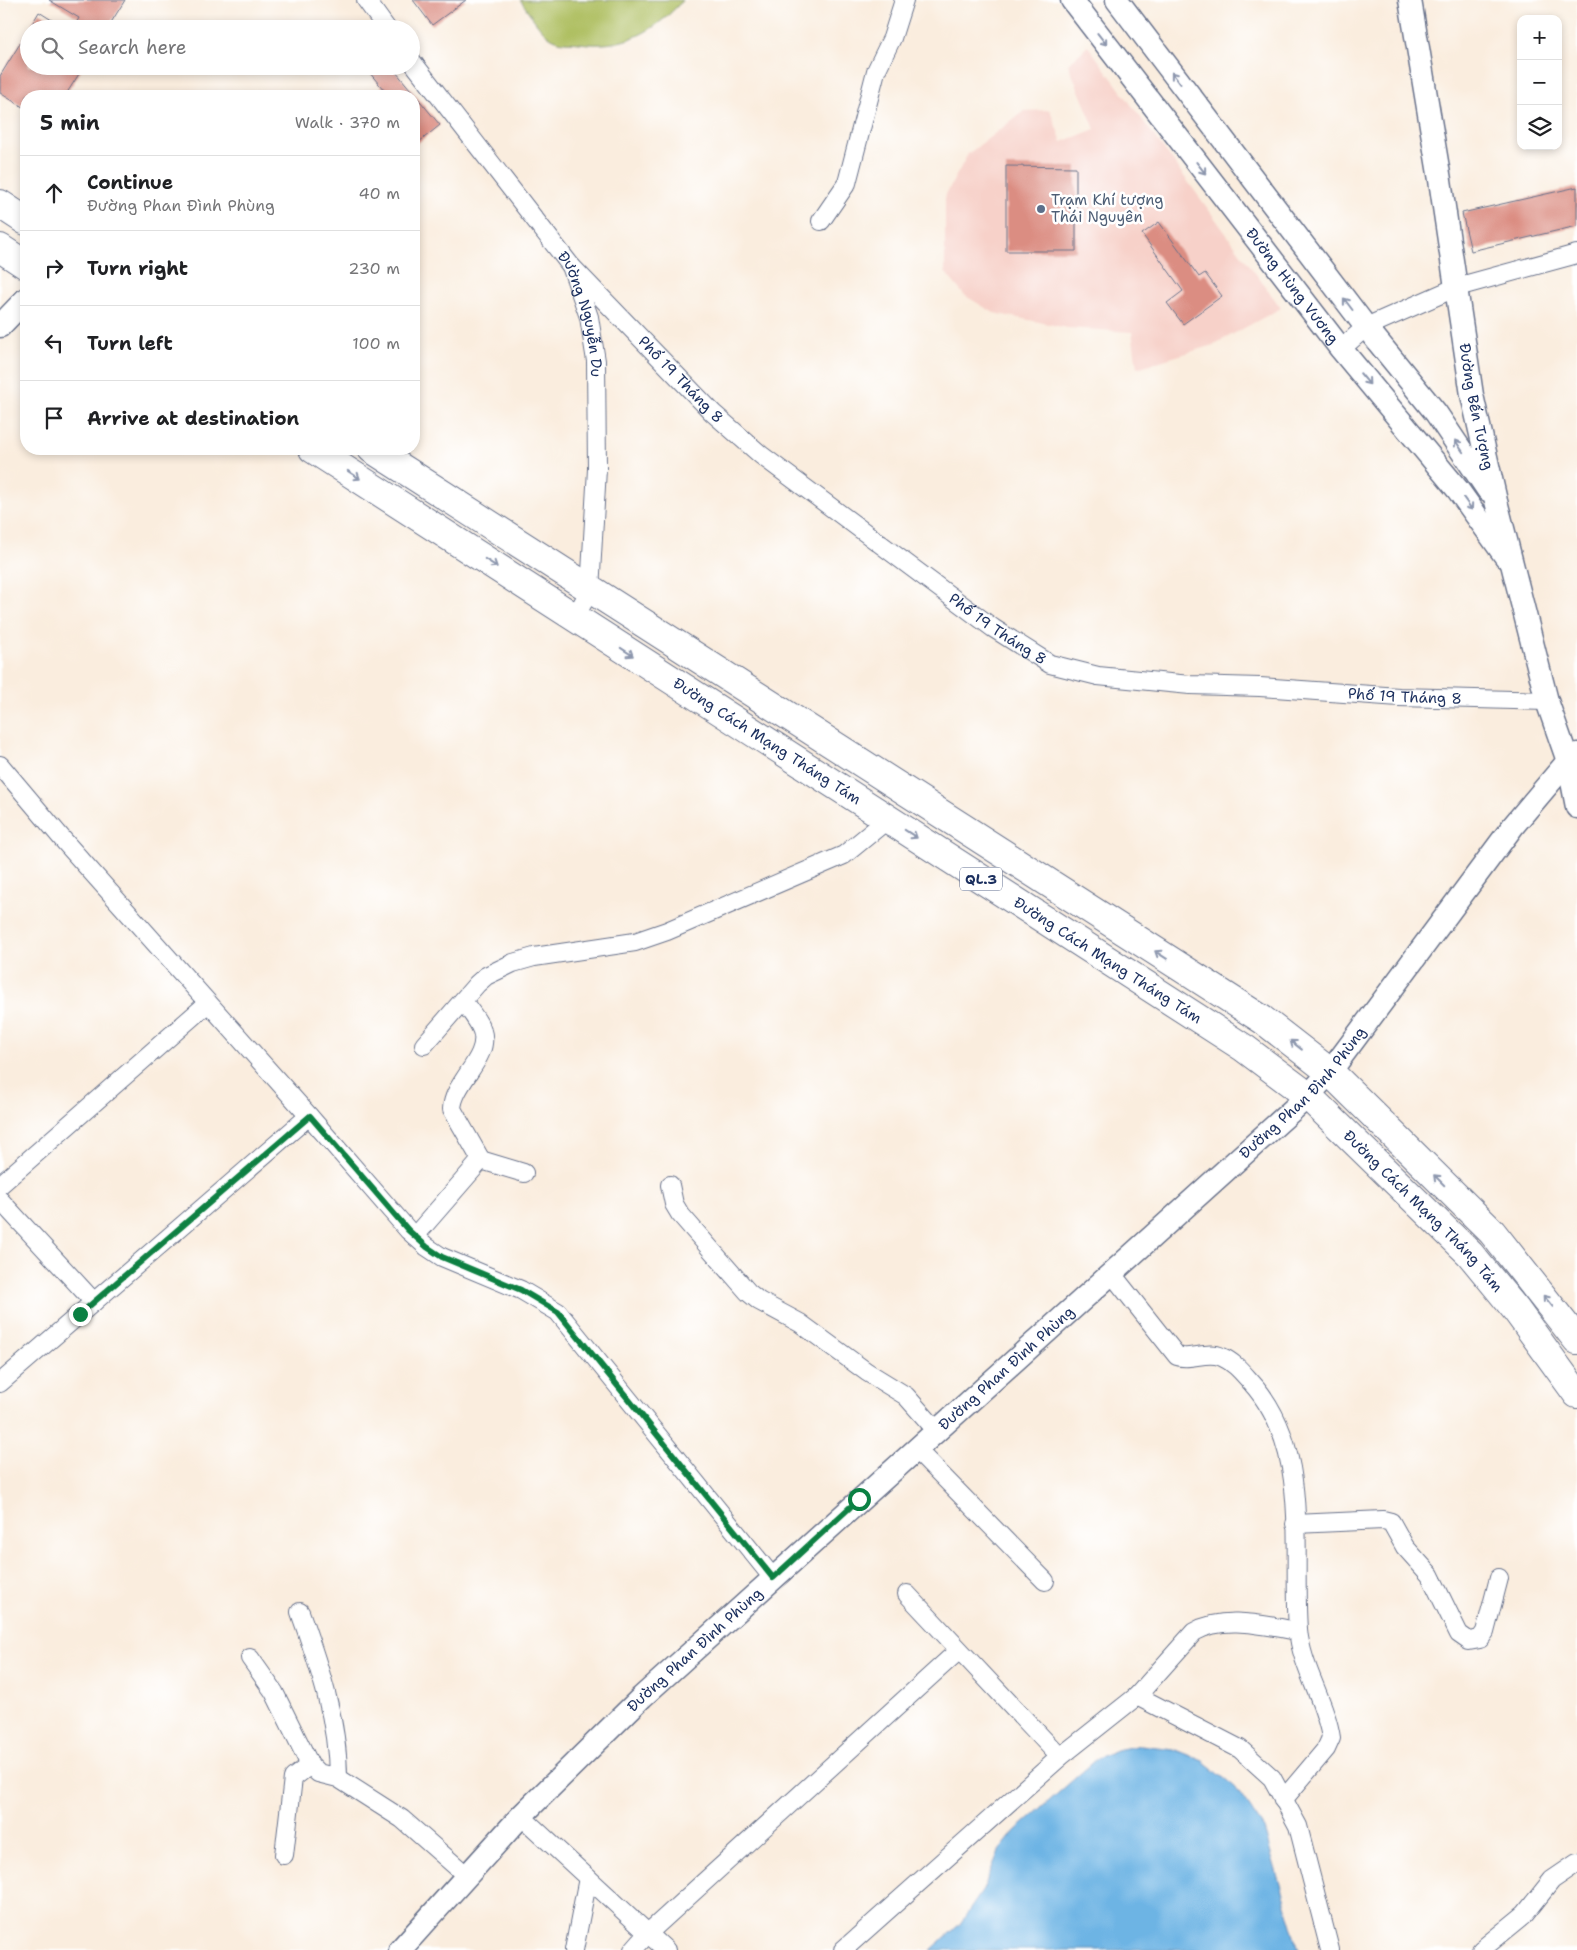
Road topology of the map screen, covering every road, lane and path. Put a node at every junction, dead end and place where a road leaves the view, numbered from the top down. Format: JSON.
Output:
{"nodes":[{"id":1,"x":366,"y":0,"type":"edge"},
{"id":2,"x":904,"y":0,"type":"edge"},
{"id":3,"x":1072,"y":0,"type":"edge"},
{"id":4,"x":1117,"y":0,"type":"edge"},
{"id":5,"x":1410,"y":0,"type":"edge"},
{"id":6,"x":380,"y":20,"type":"edge"},
{"id":7,"x":420,"y":72,"type":"edge"},
{"id":8,"x":1200,"y":108,"type":"junction"},
{"id":9,"x":1172,"y":130,"type":"junction"},
{"id":10,"x":0,"y":204,"type":"edge"},
{"id":11,"x":20,"y":217,"type":"edge"},
{"id":12,"x":821,"y":221,"type":"dead end"},
{"id":13,"x":0,"y":248,"type":"edge"},
{"id":14,"x":1577,"y":254,"type":"edge"},
{"id":15,"x":20,"y":261,"type":"edge"},
{"id":16,"x":571,"y":266,"type":"junction"},
{"id":17,"x":1457,"y":287,"type":"junction"},
{"id":18,"x":20,"y":306,"type":"edge"},
{"id":19,"x":0,"y":326,"type":"edge"},
{"id":20,"x":1366,"y":327,"type":"junction"},
{"id":21,"x":1341,"y":349,"type":"junction"},
{"id":22,"x":322,"y":455,"type":"edge"},
{"id":23,"x":381,"y":455,"type":"edge"},
{"id":24,"x":1496,"y":501,"type":"junction"},
{"id":25,"x":1515,"y":569,"type":"junction"},
{"id":26,"x":590,"y":590,"type":"junction"},
{"id":27,"x":575,"y":617,"type":"junction"},
{"id":28,"x":1548,"y":701,"type":"junction"},
{"id":29,"x":1572,"y":758,"type":"edge"},
{"id":30,"x":0,"y":765,"type":"edge"},
{"id":31,"x":1577,"y":808,"type":"edge"},
{"id":32,"x":888,"y":819,"type":"junction"},
{"id":33,"x":463,"y":1001,"type":"junction"},
{"id":34,"x":208,"y":1003,"type":"junction"},
{"id":35,"x":424,"y":1045,"type":"dead end"},
{"id":36,"x":1330,"y":1072,"type":"junction"},
{"id":37,"x":1308,"y":1096,"type":"junction"},
{"id":38,"x":310,"y":1116,"type":"junction"},
{"id":39,"x":482,"y":1160,"type":"junction"},
{"id":40,"x":524,"y":1173,"type":"dead end"},
{"id":41,"x":670,"y":1184,"type":"dead end"},
{"id":42,"x":0,"y":1185,"type":"edge"},
{"id":43,"x":0,"y":1200,"type":"edge"},
{"id":44,"x":415,"y":1236,"type":"junction"},
{"id":45,"x":1112,"y":1274,"type":"junction"},
{"id":46,"x":94,"y":1302,"type":"junction"},
{"id":47,"x":1577,"y":1340,"type":"edge"},
{"id":48,"x":0,"y":1383,"type":"edge"},
{"id":49,"x":1577,"y":1394,"type":"edge"},
{"id":50,"x":936,"y":1431,"type":"junction"},
{"id":51,"x":916,"y":1449,"type":"junction"},
{"id":52,"x":1295,"y":1524,"type":"junction"},
{"id":53,"x":773,"y":1578,"type":"junction"},
{"id":54,"x":1499,"y":1578,"type":"dead end"},
{"id":55,"x":1045,"y":1581,"type":"dead end"},
{"id":56,"x":907,"y":1594,"type":"dead end"},
{"id":57,"x":300,"y":1612,"type":"dead end"},
{"id":58,"x":1298,"y":1631,"type":"junction"},
{"id":59,"x":958,"y":1651,"type":"junction"},
{"id":60,"x":250,"y":1658,"type":"dead end"},
{"id":61,"x":1137,"y":1696,"type":"junction"},
{"id":62,"x":1060,"y":1757,"type":"junction"},
{"id":63,"x":310,"y":1765,"type":"junction"},
{"id":64,"x":338,"y":1778,"type":"junction"},
{"id":65,"x":1283,"y":1800,"type":"junction"},
{"id":66,"x":521,"y":1816,"type":"junction"},
{"id":67,"x":284,"y":1855,"type":"dead end"},
{"id":68,"x":1577,"y":1863,"type":"edge"},
{"id":69,"x":467,"y":1876,"type":"junction"},
{"id":70,"x":588,"y":1878,"type":"junction"},
{"id":71,"x":647,"y":1934,"type":"junction"},
{"id":72,"x":400,"y":1950,"type":"edge"},
{"id":73,"x":574,"y":1950,"type":"edge"},
{"id":74,"x":633,"y":1950,"type":"edge"},
{"id":75,"x":666,"y":1950,"type":"edge"},
{"id":76,"x":843,"y":1950,"type":"edge"},
{"id":77,"x":1330,"y":1950,"type":"edge"},
{"id":78,"x":1481,"y":1950,"type":"edge"}],
"edges":[{"from":1,"to":6,"type":"street"},
{"from":2,"to":12,"type":"street"},
{"from":3,"to":9,"type":"street","name":"Đường Hùng Vương","one_way":true},
{"from":8,"to":4,"type":"street","one_way":true},
{"from":5,"to":17,"type":"street","name":"Đường Bến Tượng"},
{"from":7,"to":16,"type":"street","name":"Đường Nguyễn Du"},
{"from":8,"to":9,"type":"street"},
{"from":20,"to":8,"type":"street","one_way":true},
{"from":9,"to":21,"type":"street","name":"Đường Hùng Vương","one_way":true},
{"from":10,"to":11,"type":"highway"},
{"from":13,"to":15,"type":"highway"},
{"from":14,"to":17,"type":"street"},
{"from":16,"to":26,"type":"street","name":"Đường Nguyễn Du"},
{"from":16,"to":28,"type":"street","name":"Phố 19 Tháng 8"},
{"from":17,"to":20,"type":"street"},
{"from":17,"to":24,"type":"street","name":"Đường Bến Tượng"},
{"from":18,"to":19,"type":"street"},
{"from":20,"to":21,"type":"street"},
{"from":24,"to":20,"type":"street","one_way":true},
{"from":21,"to":25,"type":"street","name":"Đường Hùng Vương","one_way":true},
{"from":22,"to":27,"type":"highway","name":"Đường Cách Mạng Tháng Tám","number":"QL.3","one_way":true},
{"from":23,"to":26,"type":"highway","name":"Đường Cách Mạng Tháng Tám","number":"QL.3"},
{"from":24,"to":25,"type":"street","name":"Đường Bến Tượng"},
{"from":25,"to":28,"type":"street","name":"Đường Bến Tượng"},
{"from":26,"to":27,"type":"street","name":"Đường Nguyễn Du"},
{"from":36,"to":26,"type":"highway","name":"Đường Cách Mạng Tháng Tám","number":"QL.3","one_way":true},
{"from":27,"to":32,"type":"highway","name":"Đường Cách Mạng Tháng Tám","number":"QL.3","one_way":true},
{"from":28,"to":29,"type":"street","name":"Đường Bến Tượng"},
{"from":29,"to":31,"type":"street","name":"Đường Bến Tượng"},
{"from":29,"to":36,"type":"street","name":"Đường Phan Đình Phùng"},
{"from":30,"to":34,"type":"street"},
{"from":32,"to":33,"type":"street"},
{"from":32,"to":37,"type":"highway","name":"Đường Cách Mạng Tháng Tám","number":"QL.3","one_way":true},
{"from":33,"to":35,"type":"street"},
{"from":33,"to":39,"type":"street"},
{"from":34,"to":38,"type":"street"},
{"from":34,"to":42,"type":"street"},
{"from":36,"to":37,"type":"street","name":"Đường Phan Đình Phùng"},
{"from":47,"to":36,"type":"highway","name":"Đường Cách Mạng Tháng Tám","number":"QL.3","one_way":true},
{"from":37,"to":45,"type":"street","name":"Đường Phan Đình Phùng"},
{"from":37,"to":49,"type":"highway","name":"Đường Cách Mạng Tháng Tám","number":"QL.3"},
{"from":38,"to":44,"type":"street"},
{"from":38,"to":46,"type":"street"},
{"from":39,"to":40,"type":"street"},
{"from":39,"to":44,"type":"street"},
{"from":41,"to":50,"type":"street"},
{"from":43,"to":46,"type":"street"},
{"from":44,"to":53,"type":"street"},
{"from":45,"to":50,"type":"street","name":"Đường Phan Đình Phùng"},
{"from":45,"to":52,"type":"street"},
{"from":46,"to":48,"type":"street"},
{"from":50,"to":51,"type":"street","name":"Đường Phan Đình Phùng"},
{"from":51,"to":53,"type":"street","name":"Đường Phan Đình Phùng"},
{"from":51,"to":55,"type":"street"},
{"from":52,"to":54,"type":"street"},
{"from":52,"to":58,"type":"street"},
{"from":53,"to":66,"type":"street","name":"Đường Phan Đình Phùng"},
{"from":56,"to":59,"type":"street"},
{"from":57,"to":64,"type":"street"},
{"from":58,"to":61,"type":"street"},
{"from":58,"to":65,"type":"street"},
{"from":59,"to":62,"type":"street"},
{"from":59,"to":71,"type":"street"},
{"from":60,"to":63,"type":"street"},
{"from":61,"to":62,"type":"street"},
{"from":61,"to":65,"type":"street"},
{"from":62,"to":76,"type":"street"},
{"from":63,"to":64,"type":"street"},
{"from":63,"to":67,"type":"street"},
{"from":64,"to":69,"type":"street"},
{"from":65,"to":77,"type":"street"},
{"from":66,"to":69,"type":"street","name":"Đường Phan Đình Phùng"},
{"from":66,"to":70,"type":"street"},
{"from":68,"to":78,"type":"street"},
{"from":69,"to":72,"type":"street","name":"Đường Phan Đình Phùng"},
{"from":70,"to":71,"type":"street"},
{"from":70,"to":73,"type":"street"},
{"from":71,"to":74,"type":"street"},
{"from":71,"to":75,"type":"street"}]}
